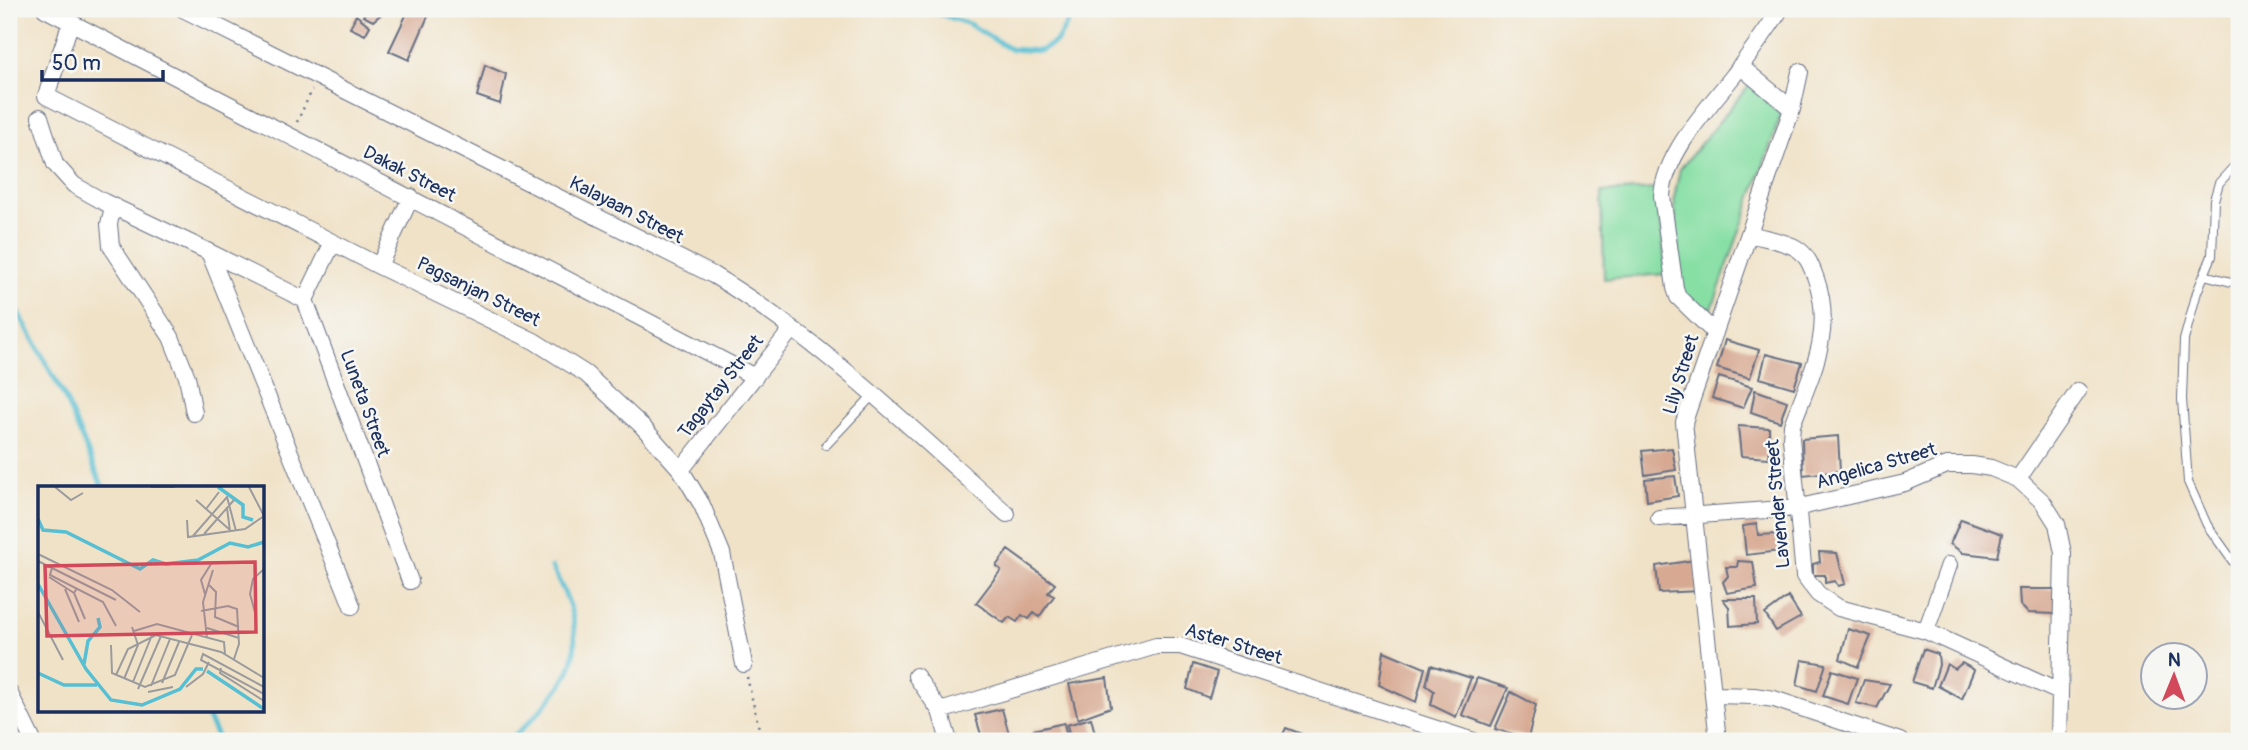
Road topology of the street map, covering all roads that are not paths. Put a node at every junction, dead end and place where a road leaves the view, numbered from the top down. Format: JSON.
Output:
{"nodes":[{"id":1,"x":45,"y":9,"type":"edge"},
{"id":2,"x":183,"y":9,"type":"edge"},
{"id":3,"x":1778,"y":13,"type":"dead end"},
{"id":4,"x":71,"y":22,"type":"junction"},
{"id":5,"x":1740,"y":66,"type":"junction"},
{"id":6,"x":1800,"y":72,"type":"dead end"},
{"id":7,"x":1792,"y":109,"type":"junction"},
{"id":8,"x":40,"y":117,"type":"dead end"},
{"id":9,"x":2239,"y":161,"type":"edge"},
{"id":10,"x":411,"y":197,"type":"junction"},
{"id":11,"x":113,"y":207,"type":"junction"},
{"id":12,"x":1750,"y":234,"type":"junction"},
{"id":13,"x":333,"y":243,"type":"junction"},
{"id":14,"x":209,"y":252,"type":"junction"},
{"id":15,"x":379,"y":266,"type":"junction"},
{"id":16,"x":2204,"y":275,"type":"junction"},
{"id":17,"x":2239,"y":284,"type":"edge"},
{"id":18,"x":305,"y":300,"type":"junction"},
{"id":19,"x":792,"y":329,"type":"junction"},
{"id":20,"x":1714,"y":334,"type":"junction"},
{"id":21,"x":755,"y":377,"type":"junction"},
{"id":22,"x":2078,"y":391,"type":"dead end"},
{"id":23,"x":873,"y":395,"type":"junction"},
{"id":24,"x":194,"y":413,"type":"dead end"},
{"id":25,"x":826,"y":445,"type":"dead end"},
{"id":26,"x":681,"y":470,"type":"junction"},
{"id":27,"x":2018,"y":479,"type":"junction"},
{"id":28,"x":1796,"y":508,"type":"junction"},
{"id":29,"x":1007,"y":514,"type":"dead end"},
{"id":30,"x":1694,"y":515,"type":"junction"},
{"id":31,"x":1659,"y":518,"type":"dead end"},
{"id":32,"x":1949,"y":565,"type":"dead end"},
{"id":33,"x":2239,"y":570,"type":"edge"},
{"id":34,"x":410,"y":582,"type":"dead end"},
{"id":35,"x":352,"y":606,"type":"dead end"},
{"id":36,"x":1926,"y":631,"type":"junction"},
{"id":37,"x":744,"y":664,"type":"road end"},
{"id":38,"x":916,"y":676,"type":"dead end"},
{"id":39,"x":9,"y":692,"type":"edge"},
{"id":40,"x":2059,"y":692,"type":"junction"},
{"id":41,"x":1714,"y":695,"type":"junction"},
{"id":42,"x":940,"y":711,"type":"junction"},
{"id":43,"x":33,"y":741,"type":"edge"},
{"id":44,"x":949,"y":741,"type":"edge"},
{"id":45,"x":1474,"y":741,"type":"edge"},
{"id":46,"x":1718,"y":741,"type":"edge"},
{"id":47,"x":1900,"y":741,"type":"edge"},
{"id":48,"x":2059,"y":741,"type":"edge"}],
"edges":[{"from":1,"to":4,"type":"street","name":"Dakak Street"},
{"from":2,"to":19,"type":"street","name":"Kalayaan Street"},
{"from":3,"to":5,"type":"street"},
{"from":4,"to":10,"type":"street","name":"Dakak Street"},
{"from":4,"to":13,"type":"street","name":"Pagsanjan Street"},
{"from":5,"to":7,"type":"street"},
{"from":5,"to":20,"type":"street"},
{"from":6,"to":7,"type":"street","name":"Lily Street"},
{"from":7,"to":12,"type":"street","name":"Lily Street"},
{"from":8,"to":11,"type":"street"},
{"from":9,"to":16,"type":"lane"},
{"from":10,"to":15,"type":"street"},
{"from":10,"to":21,"type":"street","name":"Dakak Street"},
{"from":11,"to":14,"type":"street"},
{"from":11,"to":24,"type":"street"},
{"from":12,"to":20,"type":"street","name":"Lily Street"},
{"from":12,"to":28,"type":"street","name":"Lavender Street"},
{"from":13,"to":15,"type":"street","name":"Pagsanjan Street"},
{"from":13,"to":18,"type":"street"},
{"from":14,"to":18,"type":"street"},
{"from":14,"to":35,"type":"street"},
{"from":15,"to":26,"type":"street","name":"Pagsanjan Street"},
{"from":16,"to":17,"type":"lane"},
{"from":16,"to":33,"type":"lane"},
{"from":18,"to":34,"type":"street","name":"Luneta Street"},
{"from":19,"to":21,"type":"street","name":"Tagaytay Street"},
{"from":19,"to":23,"type":"street","name":"Kalayaan Street"},
{"from":20,"to":30,"type":"street","name":"Lily Street"},
{"from":21,"to":26,"type":"street","name":"Tagaytay Street"},
{"from":22,"to":27,"type":"street"},
{"from":23,"to":25,"type":"lane"},
{"from":23,"to":29,"type":"street","name":"Kalayaan Street"},
{"from":26,"to":37,"type":"street","name":"Pagsanjan Street"},
{"from":27,"to":28,"type":"street","name":"Angelica Street"},
{"from":27,"to":40,"type":"street","name":"Angelica Street"},
{"from":28,"to":30,"type":"street","name":"Angelica Street"},
{"from":28,"to":36,"type":"street","name":"Lavender Street"},
{"from":30,"to":31,"type":"street","name":"Angelica Street"},
{"from":30,"to":41,"type":"street","name":"Lily Street"},
{"from":32,"to":36,"type":"street"},
{"from":36,"to":40,"type":"street","name":"Lavender Street"},
{"from":38,"to":42,"type":"street"},
{"from":39,"to":43,"type":"street"},
{"from":40,"to":48,"type":"street","name":"Angelica Street"},
{"from":41,"to":46,"type":"street","name":"Lily Street"},
{"from":41,"to":47,"type":"street"},
{"from":42,"to":44,"type":"street"},
{"from":42,"to":45,"type":"street","name":"Aster Street"}]}
